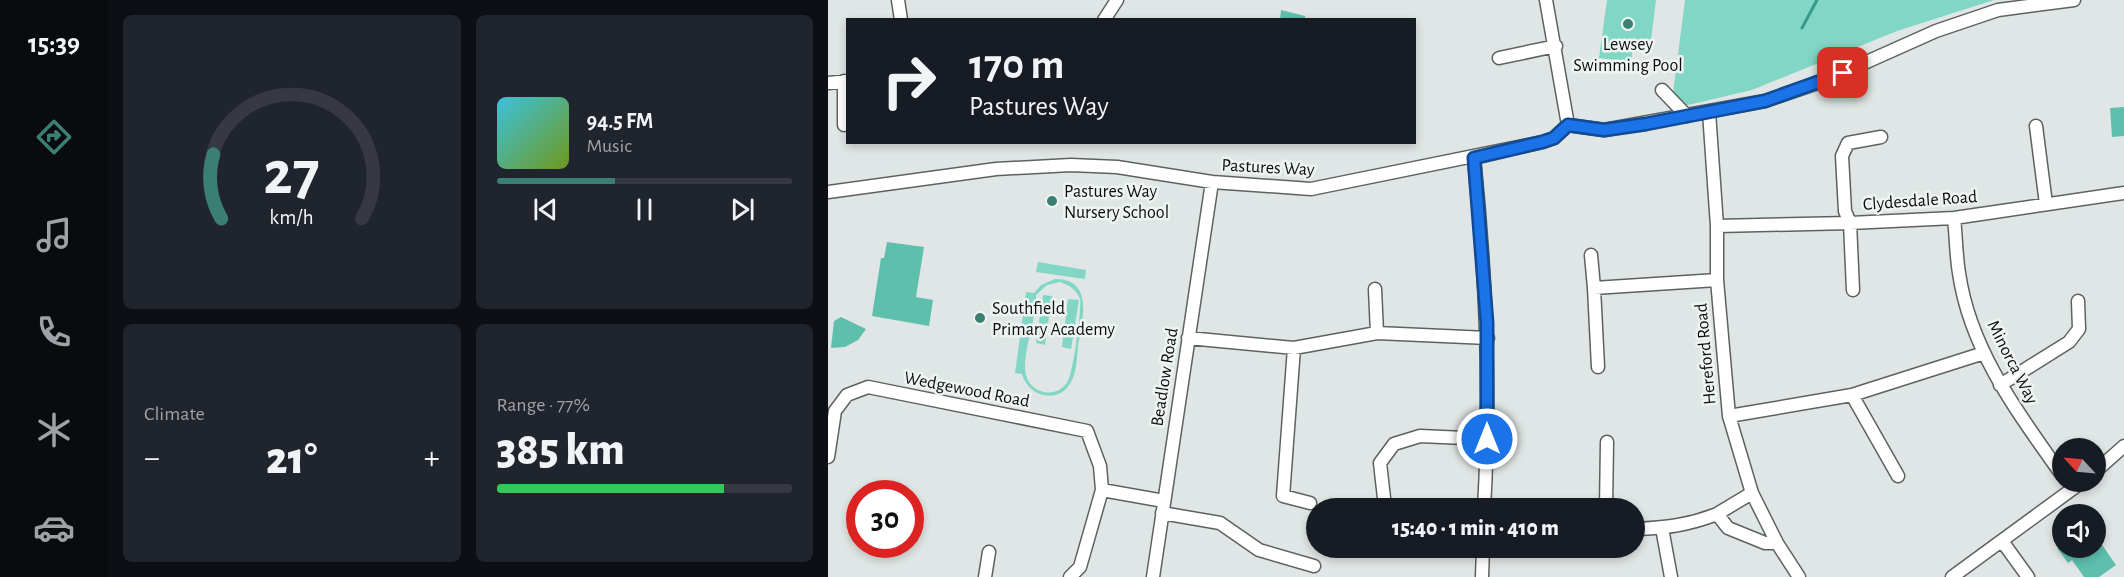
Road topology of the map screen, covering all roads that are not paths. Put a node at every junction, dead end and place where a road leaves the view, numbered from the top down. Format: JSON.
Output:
{"nodes":[{"id":1,"x":898,"y":0,"type":"edge"},
{"id":2,"x":1117,"y":0,"type":"edge"},
{"id":3,"x":1546,"y":0,"type":"edge"},
{"id":4,"x":2074,"y":0,"type":"edge"},
{"id":5,"x":901,"y":18,"type":"edge"},
{"id":6,"x":1105,"y":18,"type":"edge"},
{"id":7,"x":1556,"y":46,"type":"junction"},
{"id":8,"x":1499,"y":58,"type":"dead end"},
{"id":9,"x":846,"y":81,"type":"edge"},
{"id":10,"x":828,"y":83,"type":"edge"},
{"id":11,"x":1662,"y":90,"type":"dead end"},
{"id":12,"x":1709,"y":111,"type":"junction"},
{"id":13,"x":1687,"y":116,"type":"junction"},
{"id":14,"x":844,"y":125,"type":"dead end"},
{"id":15,"x":1568,"y":125,"type":"junction"},
{"id":16,"x":2036,"y":126,"type":"dead end"},
{"id":17,"x":1881,"y":137,"type":"dead end"},
{"id":18,"x":1474,"y":158,"type":"junction"},
{"id":19,"x":1212,"y":182,"type":"junction"},
{"id":20,"x":828,"y":192,"type":"edge"},
{"id":21,"x":2124,"y":193,"type":"edge"},
{"id":22,"x":2046,"y":204,"type":"junction"},
{"id":23,"x":1954,"y":218,"type":"junction"},
{"id":24,"x":1850,"y":223,"type":"junction"},
{"id":25,"x":1717,"y":226,"type":"junction"},
{"id":26,"x":1591,"y":255,"type":"dead end"},
{"id":27,"x":1717,"y":280,"type":"junction"},
{"id":28,"x":1594,"y":288,"type":"junction"},
{"id":29,"x":1375,"y":289,"type":"dead end"},
{"id":30,"x":1854,"y":290,"type":"dead end"},
{"id":31,"x":2078,"y":301,"type":"dead end"},
{"id":32,"x":1377,"y":333,"type":"junction"},
{"id":33,"x":1188,"y":338,"type":"junction"},
{"id":34,"x":1488,"y":338,"type":"junction"},
{"id":35,"x":1294,"y":348,"type":"junction"},
{"id":36,"x":1984,"y":353,"type":"junction"},
{"id":37,"x":1598,"y":367,"type":"dead end"},
{"id":38,"x":2000,"y":385,"type":"junction"},
{"id":39,"x":1852,"y":394,"type":"junction"},
{"id":40,"x":1729,"y":416,"type":"junction"},
{"id":41,"x":1487,"y":439,"type":"junction"},
{"id":42,"x":1607,"y":442,"type":"dead end"},
{"id":43,"x":2124,"y":446,"type":"edge"},
{"id":44,"x":828,"y":457,"type":"edge"},
{"id":45,"x":2052,"y":460,"type":"edge"},
{"id":46,"x":2106,"y":462,"type":"edge"},
{"id":47,"x":1898,"y":476,"type":"dead end"},
{"id":48,"x":1102,"y":490,"type":"junction"},
{"id":49,"x":2064,"y":492,"type":"edge"},
{"id":50,"x":1752,"y":493,"type":"junction"},
{"id":51,"x":1384,"y":498,"type":"dead end"},
{"id":52,"x":1484,"y":498,"type":"edge"},
{"id":53,"x":1606,"y":498,"type":"edge"},
{"id":54,"x":1306,"y":502,"type":"edge"},
{"id":55,"x":1163,"y":507,"type":"junction"},
{"id":56,"x":1717,"y":514,"type":"junction"},
{"id":57,"x":1662,"y":528,"type":"junction"},
{"id":58,"x":1645,"y":529,"type":"edge"},
{"id":59,"x":2002,"y":541,"type":"junction"},
{"id":60,"x":1777,"y":543,"type":"junction"},
{"id":61,"x":989,"y":552,"type":"dead end"},
{"id":62,"x":1482,"y":558,"type":"edge"},
{"id":63,"x":1314,"y":566,"type":"dead end"},
{"id":64,"x":985,"y":577,"type":"edge"},
{"id":65,"x":1070,"y":577,"type":"edge"},
{"id":66,"x":1153,"y":577,"type":"edge"},
{"id":67,"x":1482,"y":577,"type":"edge"},
{"id":68,"x":1671,"y":577,"type":"edge"},
{"id":69,"x":1799,"y":577,"type":"edge"},
{"id":70,"x":1952,"y":577,"type":"edge"},
{"id":71,"x":2028,"y":577,"type":"edge"}],
"edges":[{"from":1,"to":5,"type":"street"},
{"from":2,"to":6,"type":"street"},
{"from":3,"to":7,"type":"street"},
{"from":4,"to":12,"type":"street"},
{"from":7,"to":8,"type":"street"},
{"from":7,"to":15,"type":"street"},
{"from":9,"to":10,"type":"street"},
{"from":9,"to":14,"type":"street"},
{"from":11,"to":13,"type":"street"},
{"from":12,"to":13,"type":"street"},
{"from":12,"to":25,"type":"street","name":"Hereford Road"},
{"from":13,"to":15,"type":"street"},
{"from":15,"to":18,"type":"street","name":"Pastures Way"},
{"from":16,"to":22,"type":"street"},
{"from":17,"to":24,"type":"street"},
{"from":18,"to":19,"type":"street","name":"Pastures Way"},
{"from":18,"to":34,"type":"street"},
{"from":19,"to":20,"type":"street","name":"Pastures Way"},
{"from":19,"to":33,"type":"street","name":"Beadlow Road"},
{"from":21,"to":22,"type":"street","name":"Clydesdale Road"},
{"from":22,"to":23,"type":"street","name":"Clydesdale Road"},
{"from":23,"to":24,"type":"street","name":"Clydesdale Road"},
{"from":23,"to":36,"type":"street","name":"Minorca Way"},
{"from":24,"to":25,"type":"street","name":"Clydesdale Road"},
{"from":24,"to":30,"type":"street"},
{"from":25,"to":27,"type":"street","name":"Hereford Road"},
{"from":26,"to":28,"type":"street"},
{"from":27,"to":28,"type":"street"},
{"from":27,"to":40,"type":"street","name":"Hereford Road"},
{"from":28,"to":37,"type":"street"},
{"from":29,"to":32,"type":"street"},
{"from":31,"to":38,"type":"street"},
{"from":32,"to":34,"type":"street"},
{"from":32,"to":35,"type":"street"},
{"from":33,"to":35,"type":"street"},
{"from":33,"to":55,"type":"street","name":"Beadlow Road"},
{"from":34,"to":41,"type":"street"},
{"from":35,"to":54,"type":"street"},
{"from":36,"to":38,"type":"street","name":"Minorca Way"},
{"from":36,"to":39,"type":"street"},
{"from":38,"to":45,"type":"street","name":"Minorca Way"},
{"from":39,"to":40,"type":"street"},
{"from":39,"to":47,"type":"street"},
{"from":40,"to":50,"type":"street","name":"Hereford Road"},
{"from":41,"to":51,"type":"street"},
{"from":41,"to":52,"type":"street"},
{"from":42,"to":53,"type":"street"},
{"from":43,"to":46,"type":"street"},
{"from":44,"to":48,"type":"street","name":"Wedgewood Road"},
{"from":48,"to":55,"type":"street"},
{"from":48,"to":65,"type":"street","name":"Wedgewood Road"},
{"from":49,"to":59,"type":"street"},
{"from":50,"to":56,"type":"street"},
{"from":50,"to":60,"type":"street","name":"Hereford Road"},
{"from":55,"to":63,"type":"street"},
{"from":55,"to":66,"type":"street","name":"Beadlow Road"},
{"from":56,"to":57,"type":"street"},
{"from":56,"to":60,"type":"street"},
{"from":57,"to":58,"type":"street"},
{"from":57,"to":68,"type":"street"},
{"from":59,"to":70,"type":"street"},
{"from":59,"to":71,"type":"street"},
{"from":60,"to":69,"type":"street","name":"Hereford Road"},
{"from":61,"to":64,"type":"street"},
{"from":62,"to":67,"type":"street"}]}
